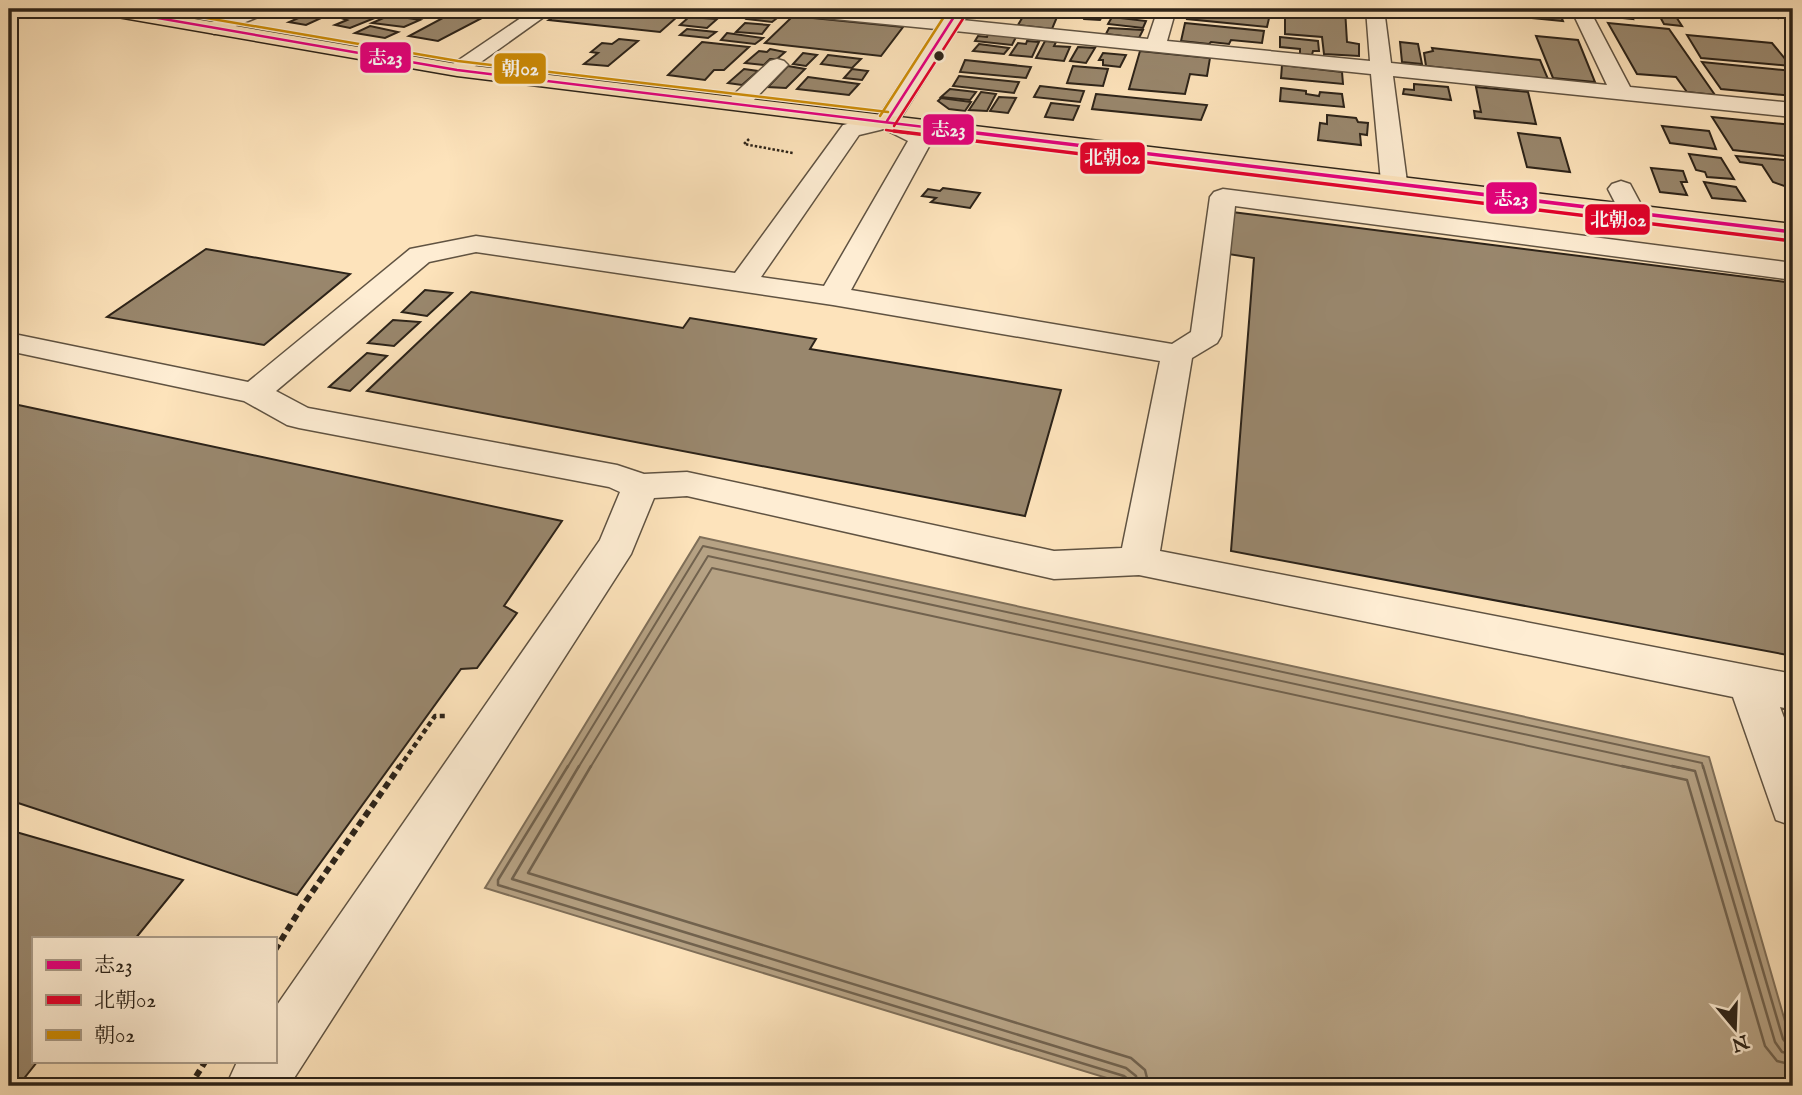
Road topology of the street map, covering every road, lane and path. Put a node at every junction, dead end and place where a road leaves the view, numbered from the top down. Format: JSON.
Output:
{"nodes":[{"id":1,"x":106,"y":9,"type":"edge"},
{"id":2,"x":261,"y":9,"type":"edge"},
{"id":3,"x":546,"y":9,"type":"edge"},
{"id":4,"x":794,"y":9,"type":"edge"},
{"id":5,"x":1167,"y":9,"type":"edge"},
{"id":6,"x":1375,"y":9,"type":"edge"},
{"id":7,"x":1580,"y":9,"type":"edge"},
{"id":8,"x":1787,"y":9,"type":"edge"},
{"id":9,"x":1793,"y":15,"type":"edge"},
{"id":10,"x":954,"y":17,"type":"edge"},
{"id":11,"x":214,"y":29,"type":"junction"},
{"id":12,"x":1156,"y":45,"type":"junction"},
{"id":13,"x":777,"y":65,"type":"dead end"},
{"id":14,"x":1381,"y":68,"type":"junction"},
{"id":15,"x":457,"y":70,"type":"junction"},
{"id":16,"x":1622,"y":93,"type":"junction"},
{"id":17,"x":738,"y":103,"type":"junction"},
{"id":18,"x":1793,"y":110,"type":"edge"},
{"id":19,"x":887,"y":121,"type":"junction"},
{"id":20,"x":749,"y":145,"type":"dead end"},
{"id":21,"x":795,"y":155,"type":"dead end"},
{"id":22,"x":1394,"y":182,"type":"junction"},
{"id":23,"x":1793,"y":232,"type":"edge"},
{"id":24,"x":1793,"y":271,"type":"edge"},
{"id":25,"x":742,"y":283,"type":"junction"},
{"id":26,"x":833,"y":296,"type":"junction"},
{"id":27,"x":9,"y":342,"type":"edge"},
{"id":28,"x":1177,"y":354,"type":"junction"},
{"id":29,"x":254,"y":393,"type":"junction"},
{"id":30,"x":640,"y":487,"type":"junction"},
{"id":31,"x":1139,"y":561,"type":"junction"},
{"id":32,"x":1750,"y":684,"type":"junction"},
{"id":33,"x":1793,"y":692,"type":"edge"},
{"id":34,"x":455,"y":707,"type":"dead end"},
{"id":35,"x":1793,"y":805,"type":"edge"},
{"id":36,"x":276,"y":948,"type":"edge"},
{"id":37,"x":276,"y":1056,"type":"edge"},
{"id":38,"x":204,"y":1064,"type":"edge"},
{"id":39,"x":270,"y":1064,"type":"edge"},
{"id":40,"x":190,"y":1086,"type":"edge"},
{"id":41,"x":255,"y":1086,"type":"edge"}],
"edges":[{"from":1,"to":11,"type":"main road"},
{"from":2,"to":11,"type":"street"},
{"from":3,"to":15,"type":"street"},
{"from":4,"to":10,"type":"street"},
{"from":5,"to":12,"type":"street"},
{"from":6,"to":14,"type":"street"},
{"from":7,"to":16,"type":"street"},
{"from":8,"to":9,"type":"street"},
{"from":10,"to":12,"type":"street"},
{"from":10,"to":19,"type":"street"},
{"from":11,"to":15,"type":"main road"},
{"from":12,"to":14,"type":"street"},
{"from":13,"to":17,"type":"street"},
{"from":14,"to":16,"type":"street"},
{"from":14,"to":22,"type":"street"},
{"from":15,"to":17,"type":"main road"},
{"from":16,"to":18,"type":"street"},
{"from":17,"to":19,"type":"main road"},
{"from":19,"to":22,"type":"main road"},
{"from":19,"to":25,"type":"street"},
{"from":19,"to":26,"type":"street"},
{"from":20,"to":21,"type":"path"},
{"from":22,"to":23,"type":"main road"},
{"from":24,"to":28,"type":"street"},
{"from":25,"to":26,"type":"street"},
{"from":25,"to":29,"type":"street"},
{"from":26,"to":28,"type":"street"},
{"from":27,"to":29,"type":"street"},
{"from":28,"to":31,"type":"street"},
{"from":29,"to":30,"type":"street"},
{"from":30,"to":31,"type":"street"},
{"from":30,"to":37,"type":"street"},
{"from":31,"to":32,"type":"street"},
{"from":32,"to":33,"type":"street"},
{"from":32,"to":35,"type":"street"},
{"from":34,"to":36,"type":"path"},
{"from":38,"to":40,"type":"path"},
{"from":39,"to":41,"type":"street"}]}
